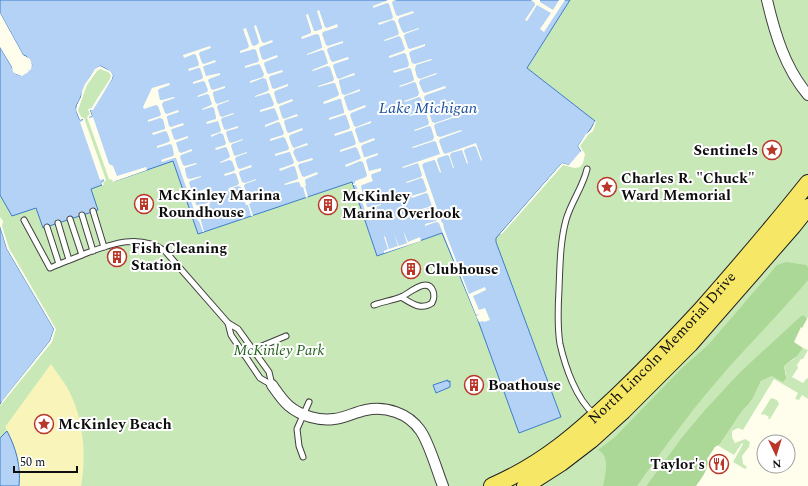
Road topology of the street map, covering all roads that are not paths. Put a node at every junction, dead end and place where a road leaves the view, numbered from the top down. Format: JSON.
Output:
{"nodes":[{"id":1,"x":767,"y":0,"type":"edge"},
{"id":2,"x":808,"y":95,"type":"edge"},
{"id":3,"x":587,"y":169,"type":"dead end"},
{"id":4,"x":808,"y":183,"type":"edge"},
{"id":5,"x":808,"y":207,"type":"edge"},
{"id":6,"x":93,"y":212,"type":"dead end"},
{"id":7,"x":82,"y":215,"type":"dead end"},
{"id":8,"x":70,"y":219,"type":"dead end"},
{"id":9,"x":24,"y":220,"type":"dead end"},
{"id":10,"x":58,"y":223,"type":"dead end"},
{"id":11,"x":47,"y":227,"type":"dead end"},
{"id":12,"x":104,"y":246,"type":"junction"},
{"id":13,"x":93,"y":251,"type":"junction"},
{"id":14,"x":82,"y":255,"type":"junction"},
{"id":15,"x":69,"y":260,"type":"junction"},
{"id":16,"x":59,"y":264,"type":"junction"},
{"id":17,"x":401,"y":297,"type":"junction"},
{"id":18,"x":374,"y":305,"type":"dead end"},
{"id":19,"x":228,"y":323,"type":"junction"},
{"id":20,"x":286,"y":336,"type":"dead end"},
{"id":21,"x":253,"y":350,"type":"junction"},
{"id":22,"x":243,"y":354,"type":"junction"},
{"id":23,"x":272,"y":385,"type":"junction"},
{"id":24,"x":309,"y":402,"type":"dead end"},
{"id":25,"x":304,"y":415,"type":"junction"},
{"id":26,"x":596,"y":416,"type":"junction"},
{"id":27,"x":303,"y":458,"type":"dead end"},
{"id":28,"x":443,"y":486,"type":"edge"},
{"id":29,"x":492,"y":486,"type":"edge"},
{"id":30,"x":524,"y":486,"type":"edge"}],
"edges":[{"from":1,"to":2,"type":"street"},
{"from":3,"to":26,"type":"lane"},
{"from":4,"to":26,"type":"main road","name":"North Lincoln Memorial Drive"},
{"from":5,"to":30,"type":"main road","name":"North Lincoln Memorial Drive"},
{"from":6,"to":12,"type":"lane"},
{"from":7,"to":13,"type":"lane"},
{"from":8,"to":14,"type":"lane"},
{"from":9,"to":16,"type":"lane"},
{"from":10,"to":15,"type":"lane"},
{"from":11,"to":16,"type":"lane"},
{"from":12,"to":13,"type":"lane"},
{"from":12,"to":19,"type":"lane"},
{"from":13,"to":14,"type":"lane"},
{"from":14,"to":15,"type":"lane"},
{"from":15,"to":16,"type":"lane"},
{"from":17,"to":17,"type":"lane"},
{"from":17,"to":18,"type":"lane"},
{"from":19,"to":21,"type":"lane"},
{"from":19,"to":22,"type":"lane"},
{"from":20,"to":21,"type":"lane"},
{"from":21,"to":22,"type":"lane"},
{"from":21,"to":23,"type":"lane"},
{"from":22,"to":23,"type":"lane"},
{"from":23,"to":25,"type":"street"},
{"from":24,"to":25,"type":"lane"},
{"from":25,"to":27,"type":"lane"},
{"from":25,"to":28,"type":"street"},
{"from":26,"to":29,"type":"main road","name":"North Lincoln Memorial Drive"}]}
